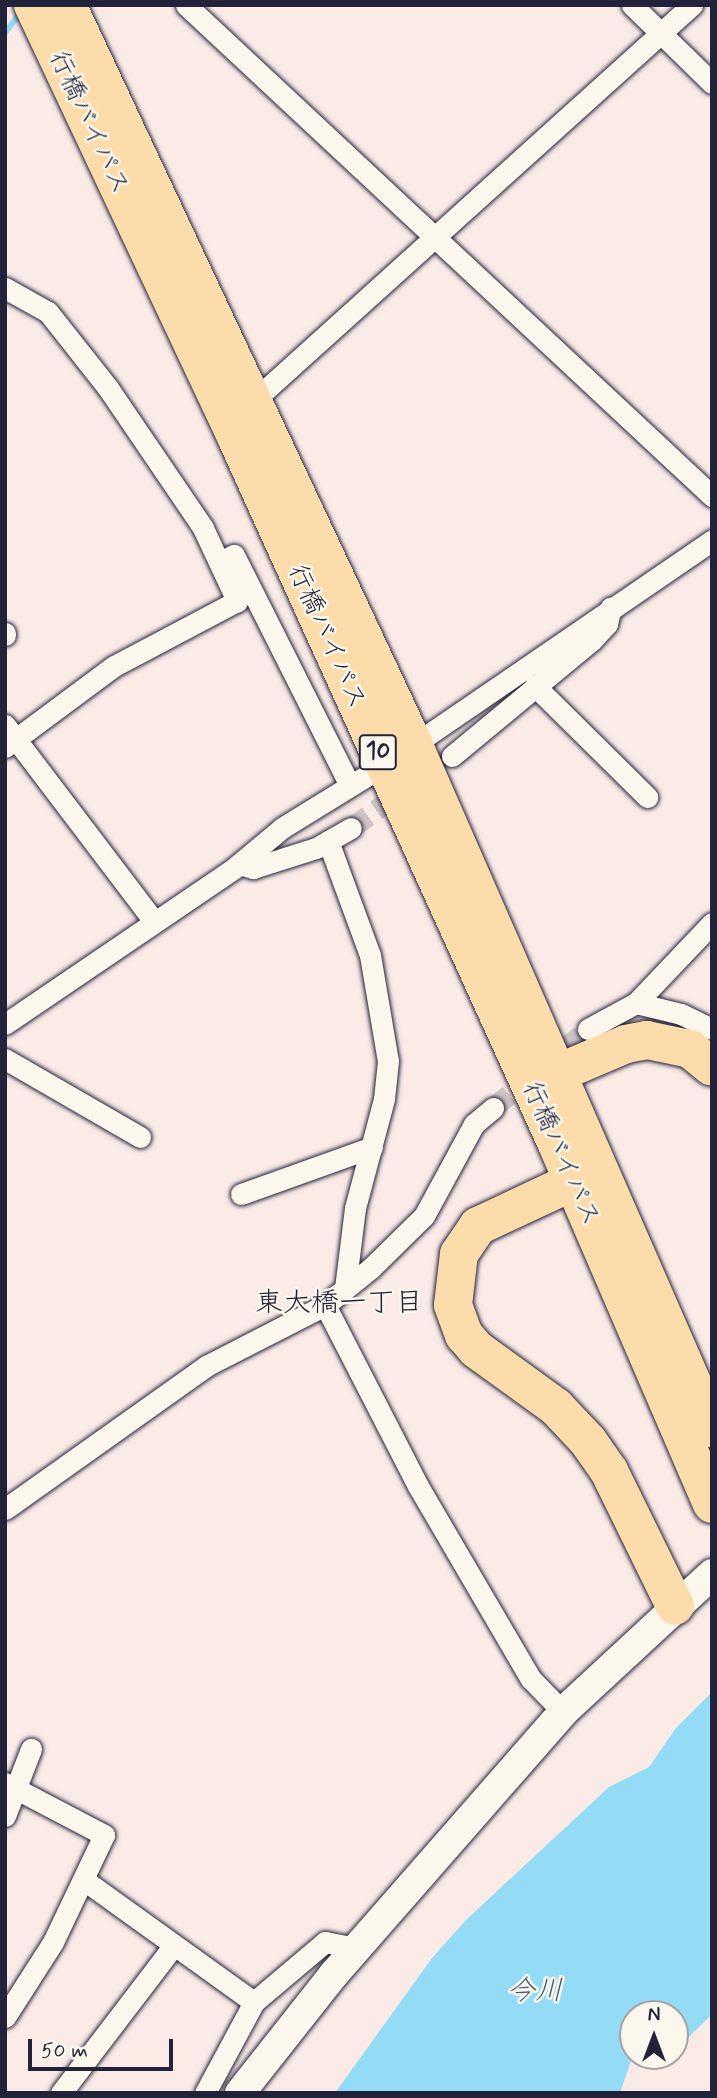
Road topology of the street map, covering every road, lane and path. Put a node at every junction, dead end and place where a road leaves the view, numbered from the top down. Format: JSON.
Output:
{"nodes":[{"id":1,"x":33,"y":5,"type":"edge"},
{"id":2,"x":68,"y":5,"type":"edge"},
{"id":3,"x":186,"y":5,"type":"edge"},
{"id":4,"x":632,"y":5,"type":"edge"},
{"id":5,"x":692,"y":5,"type":"edge"},
{"id":6,"x":660,"y":34,"type":"junction"},
{"id":7,"x":712,"y":83,"type":"edge"},
{"id":8,"x":435,"y":234,"type":"junction"},
{"id":9,"x":5,"y":288,"type":"edge"},
{"id":10,"x":252,"y":402,"type":"junction"},
{"id":11,"x":712,"y":496,"type":"edge"},
{"id":12,"x":712,"y":540,"type":"edge"},
{"id":13,"x":222,"y":561,"type":"junction"},
{"id":14,"x":611,"y":606,"type":"junction"},
{"id":15,"x":535,"y":686,"type":"junction"},
{"id":16,"x":9,"y":737,"type":"edge"},
{"id":17,"x":398,"y":753,"type":"junction"},
{"id":18,"x":452,"y":756,"type":"dead end"},
{"id":19,"x":350,"y":786,"type":"junction"},
{"id":20,"x":646,"y":797,"type":"dead end"},
{"id":21,"x":351,"y":828,"type":"tunnel mouth"},
{"id":22,"x":328,"y":841,"type":"junction"},
{"id":23,"x":239,"y":864,"type":"junction"},
{"id":24,"x":155,"y":921,"type":"junction"},
{"id":25,"x":712,"y":923,"type":"edge"},
{"id":26,"x":636,"y":1003,"type":"junction"},
{"id":27,"x":5,"y":1024,"type":"edge"},
{"id":28,"x":712,"y":1028,"type":"edge"},
{"id":29,"x":588,"y":1029,"type":"tunnel mouth"},
{"id":30,"x":5,"y":1059,"type":"edge"},
{"id":31,"x":712,"y":1067,"type":"edge"},
{"id":32,"x":558,"y":1073,"type":"junction"},
{"id":33,"x":494,"y":1108,"type":"tunnel mouth"},
{"id":34,"x":140,"y":1137,"type":"dead end"},
{"id":35,"x":372,"y":1147,"type":"junction"},
{"id":36,"x":572,"y":1182,"type":"junction"},
{"id":37,"x":241,"y":1194,"type":"dead end"},
{"id":38,"x":345,"y":1288,"type":"junction"},
{"id":39,"x":325,"y":1304,"type":"junction"},
{"id":40,"x":712,"y":1428,"type":"edge"},
{"id":41,"x":712,"y":1504,"type":"edge"},
{"id":42,"x":5,"y":1509,"type":"edge"},
{"id":43,"x":712,"y":1574,"type":"edge"},
{"id":44,"x":675,"y":1606,"type":"junction"},
{"id":45,"x":563,"y":1712,"type":"junction"},
{"id":46,"x":31,"y":1749,"type":"dead end"},
{"id":47,"x":11,"y":1785,"type":"edge"},
{"id":48,"x":5,"y":1816,"type":"edge"},
{"id":49,"x":84,"y":1880,"type":"junction"},
{"id":50,"x":174,"y":1945,"type":"junction"},
{"id":51,"x":357,"y":1948,"type":"junction"},
{"id":52,"x":254,"y":2002,"type":"junction"},
{"id":53,"x":5,"y":2017,"type":"edge"},
{"id":54,"x":61,"y":2093,"type":"edge"},
{"id":55,"x":205,"y":2093,"type":"edge"},
{"id":56,"x":240,"y":2093,"type":"edge"}],
"edges":[{"from":1,"to":17,"type":"highway","name":"行橋バイパス","number":"10"},
{"from":2,"to":10,"type":"highway","name":"行橋バイパス","number":"10"},
{"from":3,"to":8,"type":"street"},
{"from":4,"to":6,"type":"street"},
{"from":5,"to":6,"type":"street"},
{"from":6,"to":7,"type":"street"},
{"from":6,"to":8,"type":"street"},
{"from":8,"to":10,"type":"street"},
{"from":8,"to":11,"type":"street"},
{"from":9,"to":13,"type":"street"},
{"from":10,"to":17,"type":"highway","name":"行橋バイパス","number":"10"},
{"from":12,"to":14,"type":"street"},
{"from":13,"to":16,"type":"street"},
{"from":13,"to":19,"type":"street"},
{"from":14,"to":15,"type":"street"},
{"from":14,"to":17,"type":"street"},
{"from":15,"to":18,"type":"street"},
{"from":15,"to":20,"type":"street"},
{"from":16,"to":24,"type":"street"},
{"from":17,"to":19,"type":"street"},
{"from":17,"to":32,"type":"highway","name":"行橋バイパス","number":"10"},
{"from":17,"to":36,"type":"highway","name":"行橋バイパス","number":"10"},
{"from":19,"to":23,"type":"street"},
{"from":21,"to":22,"type":"street"},
{"from":22,"to":23,"type":"street"},
{"from":22,"to":35,"type":"street"},
{"from":23,"to":24,"type":"street"},
{"from":24,"to":27,"type":"street"},
{"from":25,"to":26,"type":"street"},
{"from":26,"to":28,"type":"street"},
{"from":26,"to":29,"type":"street"},
{"from":30,"to":34,"type":"street"},
{"from":31,"to":32,"type":"highway"},
{"from":32,"to":40,"type":"highway","name":"行橋バイパス","number":"10"},
{"from":33,"to":38,"type":"street"},
{"from":35,"to":37,"type":"street"},
{"from":35,"to":38,"type":"street"},
{"from":36,"to":41,"type":"highway","name":"行橋バイパス","number":"10"},
{"from":36,"to":44,"type":"highway"},
{"from":38,"to":39,"type":"street"},
{"from":39,"to":42,"type":"street"},
{"from":39,"to":45,"type":"street"},
{"from":43,"to":44,"type":"street"},
{"from":44,"to":45,"type":"street"},
{"from":45,"to":51,"type":"street"},
{"from":46,"to":47,"type":"street"},
{"from":47,"to":48,"type":"street"},
{"from":47,"to":49,"type":"street"},
{"from":49,"to":50,"type":"street"},
{"from":49,"to":53,"type":"street"},
{"from":50,"to":52,"type":"street"},
{"from":50,"to":54,"type":"street"},
{"from":51,"to":52,"type":"street"},
{"from":51,"to":56,"type":"street"},
{"from":52,"to":55,"type":"street"}]}
